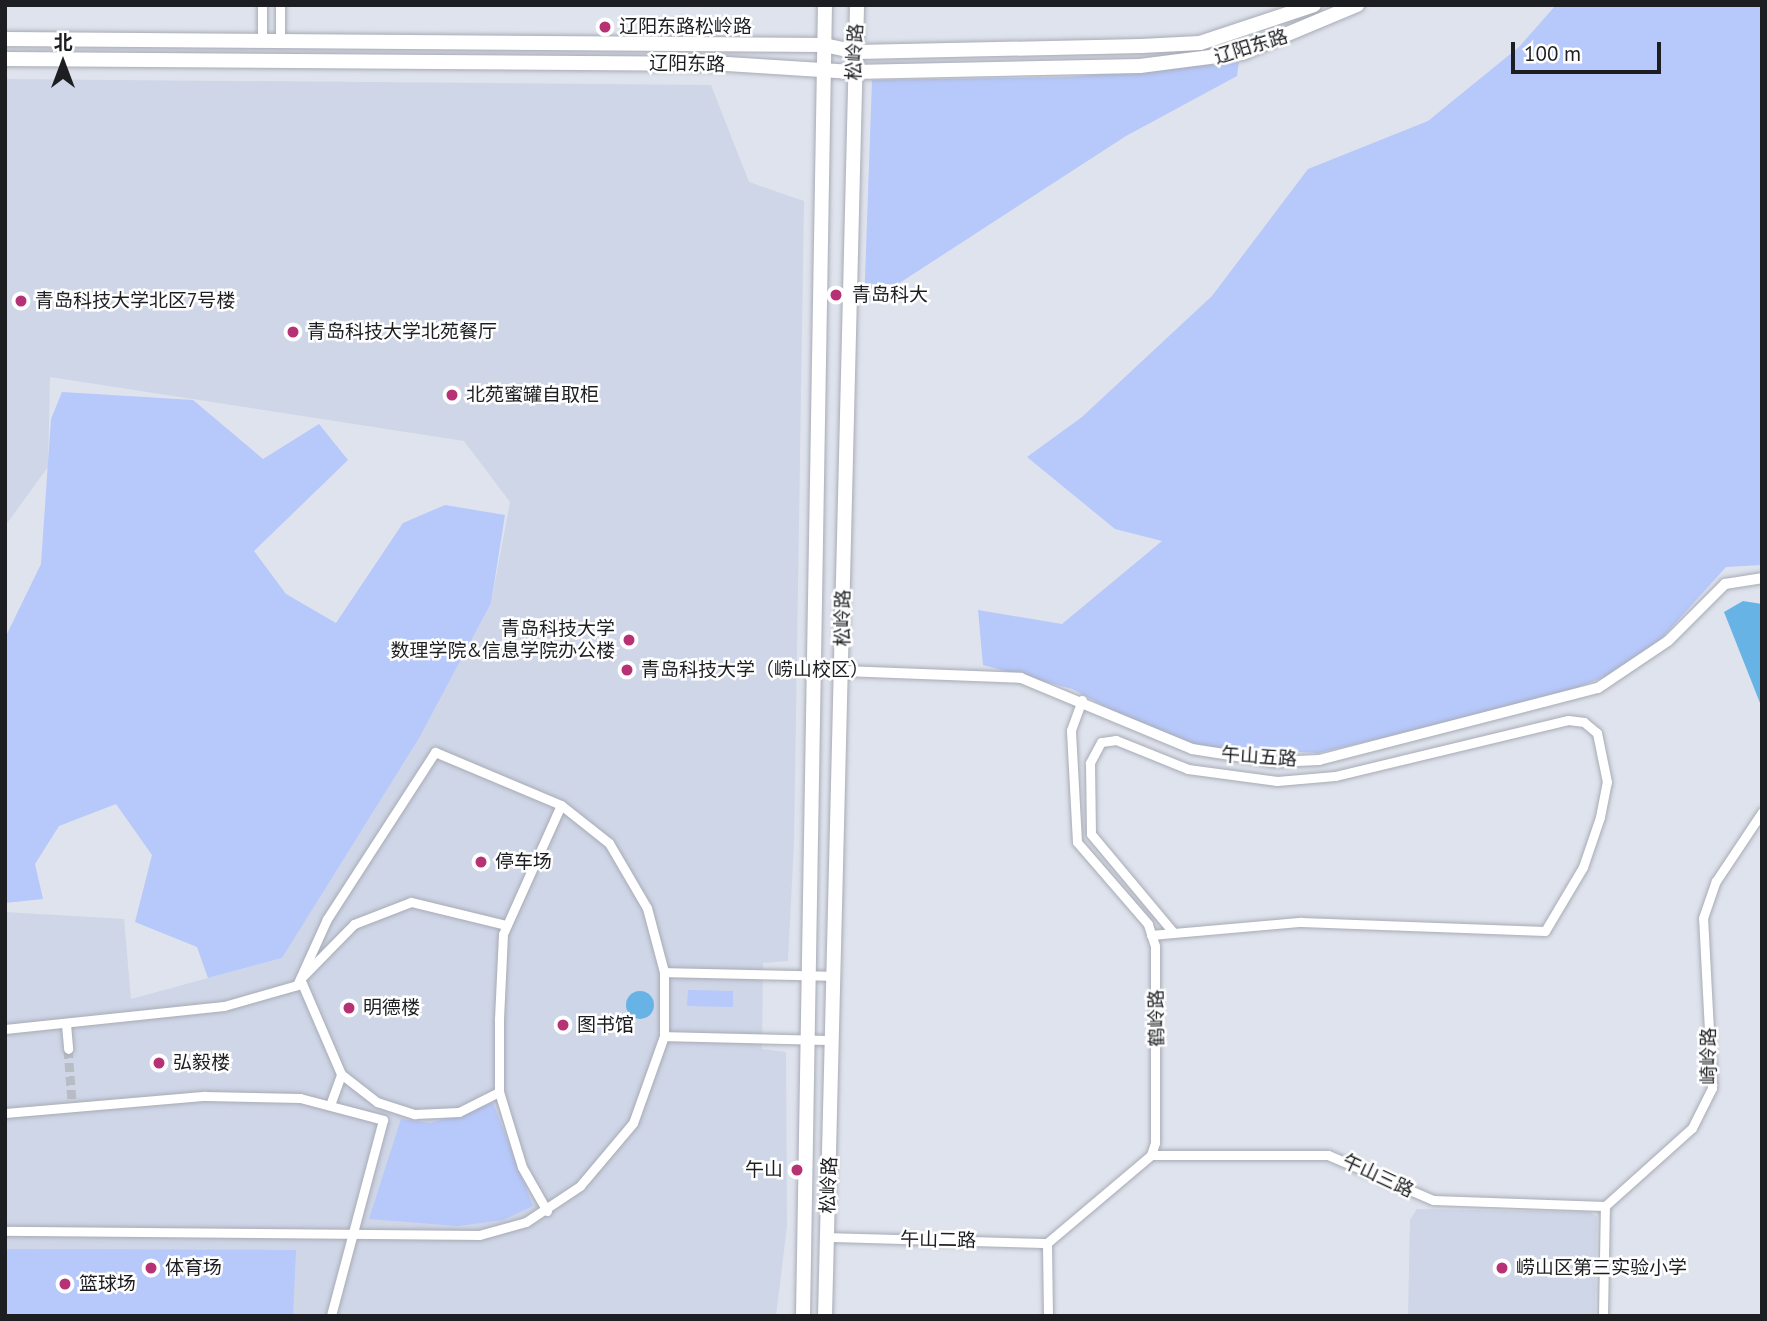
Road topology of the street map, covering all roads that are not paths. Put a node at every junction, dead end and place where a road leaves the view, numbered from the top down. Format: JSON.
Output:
{"nodes":[{"id":1,"x":262,"y":5,"type":"edge"},
{"id":2,"x":280,"y":5,"type":"edge"},
{"id":3,"x":825,"y":5,"type":"edge"},
{"id":4,"x":856,"y":5,"type":"edge"},
{"id":5,"x":1314,"y":5,"type":"edge"},
{"id":6,"x":1357,"y":5,"type":"edge"},
{"id":7,"x":5,"y":39,"type":"edge"},
{"id":8,"x":262,"y":41,"type":"junction"},
{"id":9,"x":280,"y":41,"type":"junction"},
{"id":10,"x":824,"y":45,"type":"junction"},
{"id":11,"x":856,"y":52,"type":"junction"},
{"id":12,"x":5,"y":59,"type":"edge"},
{"id":13,"x":824,"y":67,"type":"junction"},
{"id":14,"x":853,"y":72,"type":"junction"},
{"id":15,"x":1762,"y":578,"type":"edge"},
{"id":16,"x":842,"y":671,"type":"junction"},
{"id":17,"x":1082,"y":701,"type":"junction"},
{"id":18,"x":561,"y":805,"type":"junction"},
{"id":19,"x":1762,"y":812,"type":"edge"},
{"id":20,"x":506,"y":925,"type":"junction"},
{"id":21,"x":1172,"y":931,"type":"junction"},
{"id":22,"x":1151,"y":934,"type":"junction"},
{"id":23,"x":664,"y":972,"type":"junction"},
{"id":24,"x":811,"y":975,"type":"junction"},
{"id":25,"x":835,"y":976,"type":"junction"},
{"id":26,"x":300,"y":979,"type":"junction"},
{"id":27,"x":66,"y":1024,"type":"junction"},
{"id":28,"x":5,"y":1029,"type":"edge"},
{"id":29,"x":664,"y":1036,"type":"junction"},
{"id":30,"x":808,"y":1039,"type":"junction"},
{"id":31,"x":833,"y":1040,"type":"junction"},
{"id":32,"x":68,"y":1049,"type":"tunnel mouth"},
{"id":33,"x":341,"y":1074,"type":"junction"},
{"id":34,"x":499,"y":1092,"type":"junction"},
{"id":35,"x":330,"y":1105,"type":"junction"},
{"id":36,"x":5,"y":1114,"type":"edge"},
{"id":37,"x":1151,"y":1155,"type":"junction"},
{"id":38,"x":1605,"y":1206,"type":"junction"},
{"id":39,"x":547,"y":1211,"type":"junction"},
{"id":40,"x":5,"y":1230,"type":"edge"},
{"id":41,"x":350,"y":1234,"type":"junction"},
{"id":42,"x":828,"y":1237,"type":"junction"},
{"id":43,"x":1047,"y":1242,"type":"junction"},
{"id":44,"x":331,"y":1316,"type":"edge"},
{"id":45,"x":803,"y":1316,"type":"edge"},
{"id":46,"x":825,"y":1316,"type":"edge"},
{"id":47,"x":1048,"y":1316,"type":"edge"},
{"id":48,"x":1603,"y":1316,"type":"edge"}],
"edges":[{"from":1,"to":8,"type":"street"},
{"from":2,"to":9,"type":"street"},
{"from":3,"to":10,"type":"main road","name":"松岭路"},
{"from":4,"to":11,"type":"main road","name":"松岭路"},
{"from":5,"to":11,"type":"main road","name":"辽阳东路"},
{"from":6,"to":14,"type":"main road","name":"辽阳东路"},
{"from":7,"to":8,"type":"main road","name":"辽阳东路"},
{"from":8,"to":9,"type":"main road","name":"辽阳东路"},
{"from":9,"to":10,"type":"main road","name":"辽阳东路"},
{"from":10,"to":11,"type":"main road","name":"辽阳东路"},
{"from":10,"to":13,"type":"main road","name":"松岭路"},
{"from":11,"to":14,"type":"main road","name":"松岭路"},
{"from":12,"to":13,"type":"main road","name":"辽阳东路"},
{"from":13,"to":14,"type":"main road","name":"辽阳东路"},
{"from":13,"to":24,"type":"main road","name":"松岭路"},
{"from":14,"to":16,"type":"main road","name":"松岭路"},
{"from":15,"to":17,"type":"street","name":"午山五路"},
{"from":16,"to":17,"type":"street","name":"午山五路"},
{"from":16,"to":25,"type":"main road","name":"松岭路"},
{"from":17,"to":22,"type":"street"},
{"from":18,"to":20,"type":"street"},
{"from":18,"to":23,"type":"street"},
{"from":18,"to":26,"type":"street"},
{"from":19,"to":38,"type":"street","name":"崎岭路"},
{"from":20,"to":26,"type":"street"},
{"from":20,"to":34,"type":"street"},
{"from":21,"to":21,"type":"street"},
{"from":21,"to":22,"type":"street"},
{"from":22,"to":37,"type":"street","name":"鹤岭路"},
{"from":23,"to":24,"type":"street"},
{"from":23,"to":29,"type":"street"},
{"from":24,"to":25,"type":"street"},
{"from":24,"to":30,"type":"main road","name":"松岭路"},
{"from":25,"to":31,"type":"main road","name":"松岭路"},
{"from":26,"to":27,"type":"street"},
{"from":26,"to":33,"type":"street"},
{"from":27,"to":28,"type":"street"},
{"from":27,"to":32,"type":"street"},
{"from":29,"to":30,"type":"street"},
{"from":29,"to":39,"type":"street"},
{"from":30,"to":31,"type":"street"},
{"from":30,"to":45,"type":"main road","name":"松岭路"},
{"from":31,"to":42,"type":"main road","name":"松岭路"},
{"from":33,"to":34,"type":"street"},
{"from":33,"to":35,"type":"street"},
{"from":34,"to":39,"type":"street"},
{"from":35,"to":36,"type":"street"},
{"from":35,"to":41,"type":"street"},
{"from":37,"to":38,"type":"street","name":"午山三路"},
{"from":37,"to":43,"type":"street"},
{"from":38,"to":48,"type":"street"},
{"from":39,"to":41,"type":"street"},
{"from":40,"to":41,"type":"street"},
{"from":41,"to":44,"type":"street"},
{"from":42,"to":43,"type":"street","name":"午山二路"},
{"from":42,"to":46,"type":"main road","name":"松岭路"},
{"from":43,"to":47,"type":"street"}]}
